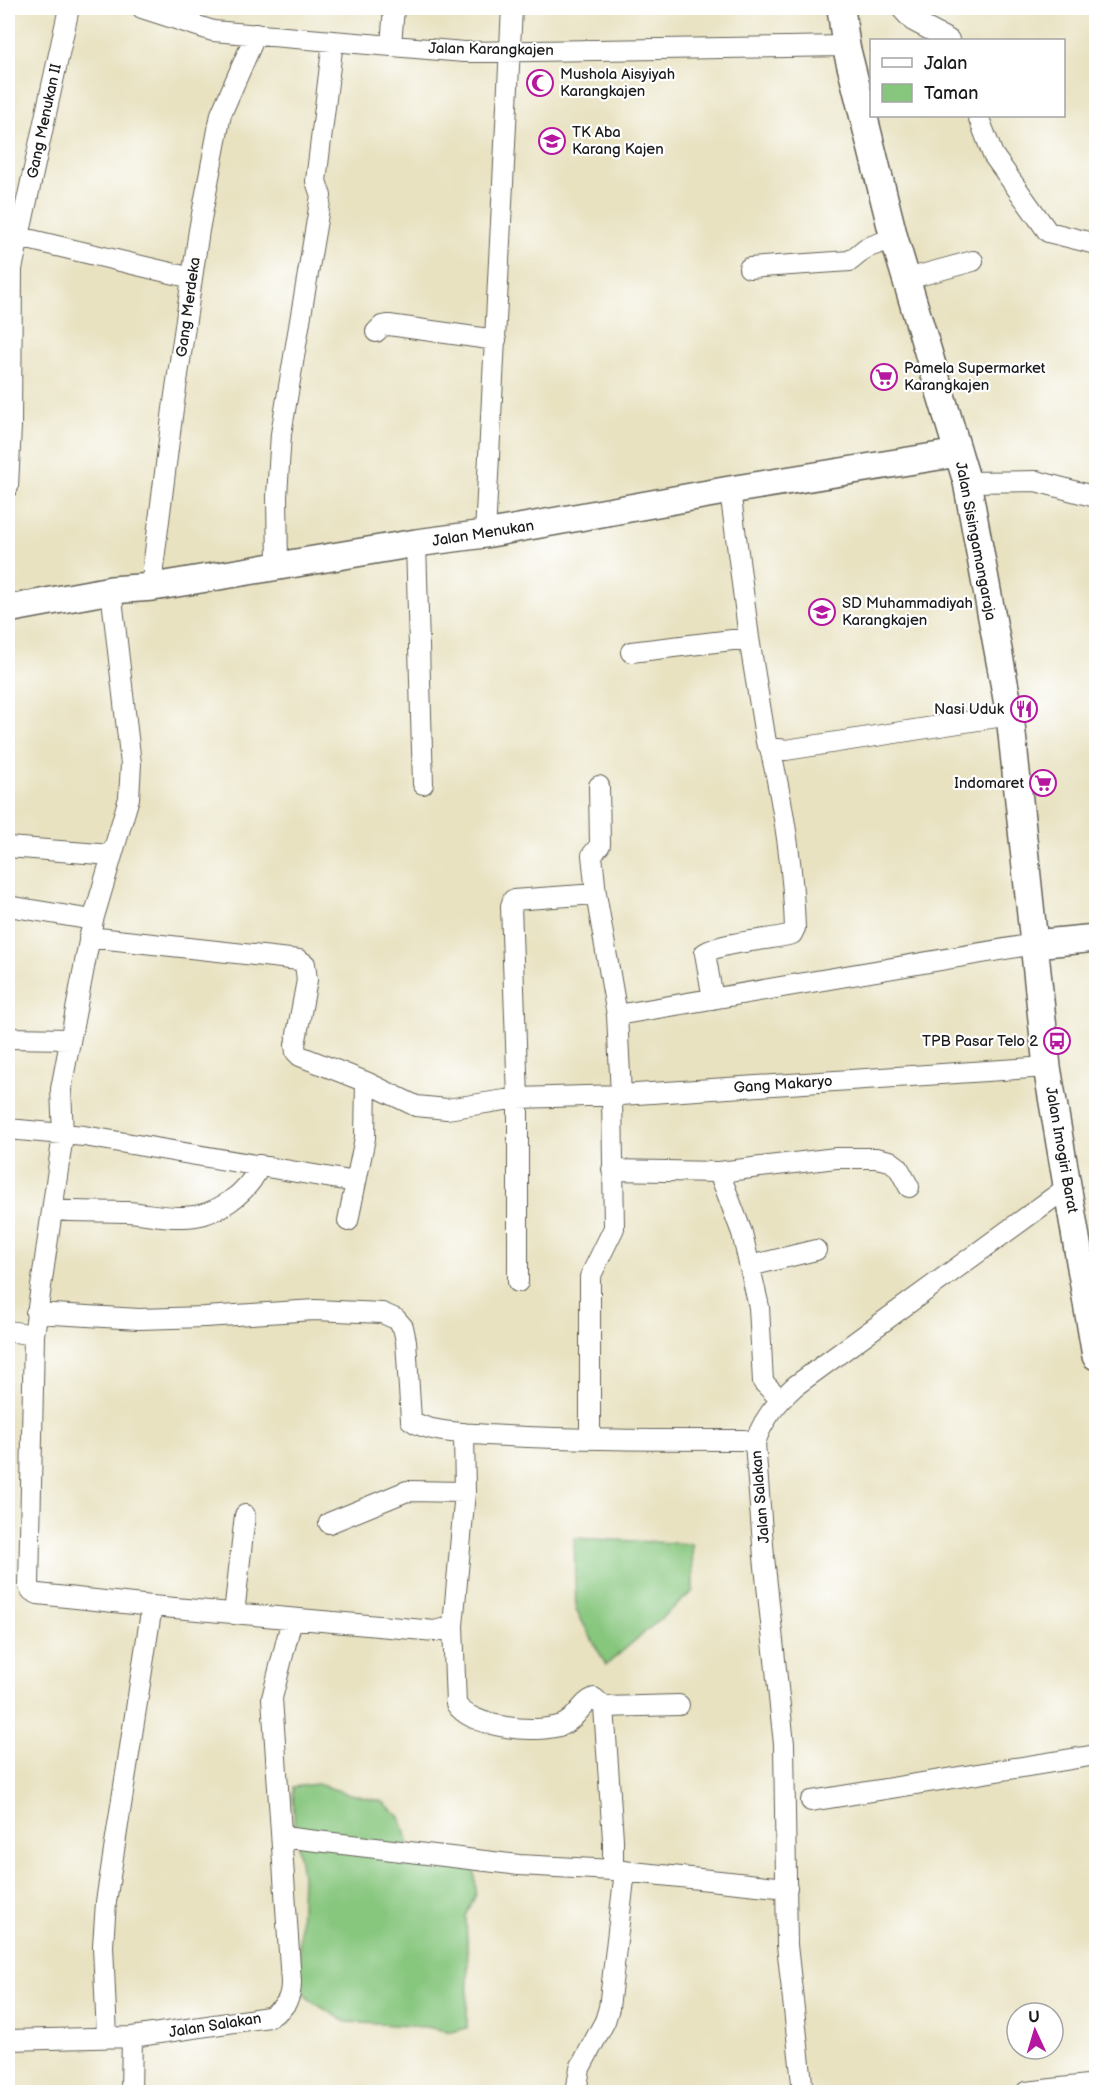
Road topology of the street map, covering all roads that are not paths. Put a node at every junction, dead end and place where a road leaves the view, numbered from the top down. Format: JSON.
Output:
{"nodes":[{"id":1,"x":69,"y":8,"type":"edge"},
{"id":2,"x":142,"y":8,"type":"edge"},
{"id":3,"x":394,"y":8,"type":"edge"},
{"id":4,"x":512,"y":8,"type":"edge"},
{"id":5,"x":841,"y":8,"type":"edge"},
{"id":6,"x":901,"y":8,"type":"edge"},
{"id":7,"x":256,"y":34,"type":"junction"},
{"id":8,"x":947,"y":39,"type":"edge"},
{"id":9,"x":333,"y":41,"type":"junction"},
{"id":10,"x":391,"y":45,"type":"junction"},
{"id":11,"x":846,"y":46,"type":"junction"},
{"id":12,"x":510,"y":52,"type":"junction"},
{"id":13,"x":978,"y":117,"type":"edge"},
{"id":14,"x":19,"y":237,"type":"junction"},
{"id":15,"x":894,"y":238,"type":"junction"},
{"id":16,"x":1096,"y":244,"type":"edge"},
{"id":17,"x":973,"y":261,"type":"dead end"},
{"id":18,"x":749,"y":268,"type":"dead end"},
{"id":19,"x":10,"y":269,"type":"edge"},
{"id":20,"x":192,"y":278,"type":"junction"},
{"id":21,"x":907,"y":279,"type":"junction"},
{"id":22,"x":376,"y":332,"type":"dead end"},
{"id":23,"x":496,"y":340,"type":"junction"},
{"id":24,"x":958,"y":453,"type":"junction"},
{"id":25,"x":967,"y":482,"type":"junction"},
{"id":26,"x":8,"y":487,"type":"edge"},
{"id":27,"x":730,"y":490,"type":"junction"},
{"id":28,"x":1096,"y":497,"type":"edge"},
{"id":29,"x":485,"y":534,"type":"junction"},
{"id":30,"x":416,"y":543,"type":"junction"},
{"id":31,"x":278,"y":566,"type":"junction"},
{"id":32,"x":153,"y":587,"type":"junction"},
{"id":33,"x":111,"y":590,"type":"junction"},
{"id":34,"x":8,"y":609,"type":"edge"},
{"id":35,"x":749,"y":638,"type":"junction"},
{"id":36,"x":631,"y":652,"type":"dead end"},
{"id":37,"x":1010,"y":715,"type":"junction"},
{"id":38,"x":770,"y":748,"type":"junction"},
{"id":39,"x":423,"y":784,"type":"dead end"},
{"id":40,"x":599,"y":786,"type":"dead end"},
{"id":41,"x":8,"y":847,"type":"edge"},
{"id":42,"x":112,"y":855,"type":"junction"},
{"id":43,"x":596,"y":894,"type":"junction"},
{"id":44,"x":8,"y":906,"type":"edge"},
{"id":45,"x":91,"y":929,"type":"junction"},
{"id":46,"x":1096,"y":938,"type":"edge"},
{"id":47,"x":1034,"y":944,"type":"junction"},
{"id":48,"x":713,"y":999,"type":"junction"},
{"id":49,"x":617,"y":1015,"type":"junction"},
{"id":50,"x":8,"y":1038,"type":"edge"},
{"id":51,"x":70,"y":1039,"type":"junction"},
{"id":52,"x":1047,"y":1067,"type":"junction"},
{"id":53,"x":366,"y":1082,"type":"junction"},
{"id":54,"x":617,"y":1096,"type":"junction"},
{"id":55,"x":518,"y":1098,"type":"junction"},
{"id":56,"x":8,"y":1129,"type":"edge"},
{"id":57,"x":63,"y":1135,"type":"junction"},
{"id":58,"x":260,"y":1165,"type":"junction"},
{"id":59,"x":612,"y":1170,"type":"junction"},
{"id":60,"x":719,"y":1172,"type":"junction"},
{"id":61,"x":356,"y":1182,"type":"junction"},
{"id":62,"x":1069,"y":1186,"type":"junction"},
{"id":63,"x":909,"y":1187,"type":"dead end"},
{"id":64,"x":53,"y":1210,"type":"junction"},
{"id":65,"x":348,"y":1221,"type":"dead end"},
{"id":66,"x":816,"y":1250,"type":"dead end"},
{"id":67,"x":750,"y":1266,"type":"junction"},
{"id":68,"x":518,"y":1282,"type":"dead end"},
{"id":69,"x":36,"y":1313,"type":"junction"},
{"id":70,"x":8,"y":1331,"type":"edge"},
{"id":71,"x":34,"y":1335,"type":"junction"},
{"id":72,"x":1096,"y":1356,"type":"edge"},
{"id":73,"x":774,"y":1393,"type":"junction"},
{"id":74,"x":464,"y":1433,"type":"junction"},
{"id":75,"x":590,"y":1439,"type":"junction"},
{"id":76,"x":744,"y":1441,"type":"junction"},
{"id":77,"x":465,"y":1492,"type":"junction"},
{"id":78,"x":245,"y":1515,"type":"dead end"},
{"id":79,"x":329,"y":1523,"type":"dead end"},
{"id":80,"x":152,"y":1606,"type":"junction"},
{"id":81,"x":234,"y":1614,"type":"junction"},
{"id":82,"x":292,"y":1619,"type":"junction"},
{"id":83,"x":453,"y":1626,"type":"junction"},
{"id":84,"x":679,"y":1705,"type":"dead end"},
{"id":85,"x":604,"y":1707,"type":"junction"},
{"id":86,"x":1096,"y":1755,"type":"edge"},
{"id":87,"x":811,"y":1801,"type":"dead end"},
{"id":88,"x":283,"y":1837,"type":"junction"},
{"id":89,"x":619,"y":1870,"type":"junction"},
{"id":90,"x":787,"y":1888,"type":"junction"},
{"id":91,"x":107,"y":2037,"type":"junction"},
{"id":92,"x":132,"y":2037,"type":"junction"},
{"id":93,"x":8,"y":2040,"type":"edge"},
{"id":94,"x":1096,"y":2084,"type":"edge"},
{"id":95,"x":131,"y":2092,"type":"edge"},
{"id":96,"x":576,"y":2092,"type":"edge"},
{"id":97,"x":803,"y":2092,"type":"edge"},
{"id":98,"x":1026,"y":2092,"type":"edge"}],
"edges":[{"from":1,"to":14,"type":"street","name":"Gang Menukan II"},
{"from":2,"to":7,"type":"street","name":"Jalan Karangkajen"},
{"from":3,"to":10,"type":"street"},
{"from":4,"to":12,"type":"street"},
{"from":5,"to":11,"type":"main road","name":"Jalan Sisingamangaraja"},
{"from":6,"to":8,"type":"street"},
{"from":7,"to":9,"type":"street","name":"Jalan Karangkajen"},
{"from":7,"to":20,"type":"street","name":"Gang Merdeka"},
{"from":9,"to":10,"type":"street","name":"Jalan Karangkajen"},
{"from":9,"to":31,"type":"street"},
{"from":10,"to":12,"type":"street","name":"Jalan Karangkajen"},
{"from":11,"to":12,"type":"street","name":"Jalan Karangkajen"},
{"from":11,"to":15,"type":"main road","name":"Jalan Sisingamangaraja"},
{"from":12,"to":23,"type":"street"},
{"from":13,"to":16,"type":"street"},
{"from":14,"to":19,"type":"street","name":"Gang Menukan II"},
{"from":14,"to":20,"type":"street"},
{"from":15,"to":18,"type":"street"},
{"from":15,"to":21,"type":"main road","name":"Jalan Sisingamangaraja"},
{"from":17,"to":21,"type":"street"},
{"from":19,"to":26,"type":"street","name":"Gang Menukan II"},
{"from":20,"to":32,"type":"street","name":"Gang Merdeka"},
{"from":21,"to":24,"type":"main road","name":"Jalan Sisingamangaraja"},
{"from":22,"to":23,"type":"street"},
{"from":23,"to":29,"type":"street"},
{"from":24,"to":25,"type":"main road","name":"Jalan Sisingamangaraja"},
{"from":24,"to":27,"type":"main road","name":"Jalan Menukan"},
{"from":25,"to":28,"type":"street"},
{"from":25,"to":37,"type":"main road","name":"Jalan Sisingamangaraja"},
{"from":27,"to":29,"type":"main road","name":"Jalan Menukan"},
{"from":27,"to":35,"type":"street"},
{"from":29,"to":30,"type":"main road","name":"Jalan Menukan"},
{"from":30,"to":31,"type":"main road","name":"Jalan Menukan"},
{"from":30,"to":39,"type":"street"},
{"from":31,"to":32,"type":"main road","name":"Jalan Menukan"},
{"from":32,"to":33,"type":"main road","name":"Jalan Menukan"},
{"from":33,"to":34,"type":"main road","name":"Jalan Menukan"},
{"from":33,"to":42,"type":"street"},
{"from":35,"to":36,"type":"street"},
{"from":35,"to":38,"type":"street"},
{"from":37,"to":38,"type":"street"},
{"from":37,"to":47,"type":"main road","name":"Jalan Sisingamangaraja"},
{"from":38,"to":48,"type":"street"},
{"from":40,"to":43,"type":"street"},
{"from":41,"to":42,"type":"street"},
{"from":42,"to":45,"type":"street"},
{"from":43,"to":49,"type":"street"},
{"from":43,"to":55,"type":"street"},
{"from":44,"to":45,"type":"street"},
{"from":45,"to":51,"type":"street"},
{"from":45,"to":53,"type":"street","name":"Gang Makaryo"},
{"from":46,"to":47,"type":"main road"},
{"from":47,"to":48,"type":"street"},
{"from":47,"to":52,"type":"main road","name":"Jalan Imogiri Barat"},
{"from":48,"to":49,"type":"street"},
{"from":49,"to":54,"type":"street"},
{"from":50,"to":51,"type":"street"},
{"from":51,"to":57,"type":"street"},
{"from":52,"to":54,"type":"street","name":"Gang Makaryo"},
{"from":52,"to":62,"type":"main road","name":"Jalan Imogiri Barat"},
{"from":53,"to":55,"type":"street","name":"Gang Makaryo"},
{"from":53,"to":61,"type":"street"},
{"from":54,"to":55,"type":"street","name":"Gang Makaryo"},
{"from":54,"to":59,"type":"street"},
{"from":55,"to":68,"type":"street"},
{"from":56,"to":57,"type":"street"},
{"from":57,"to":58,"type":"street"},
{"from":57,"to":64,"type":"street"},
{"from":58,"to":61,"type":"street"},
{"from":58,"to":64,"type":"street"},
{"from":59,"to":60,"type":"street"},
{"from":59,"to":75,"type":"street"},
{"from":60,"to":63,"type":"street"},
{"from":60,"to":67,"type":"street"},
{"from":61,"to":65,"type":"street"},
{"from":62,"to":72,"type":"main road","name":"Jalan Imogiri Barat"},
{"from":62,"to":73,"type":"street","name":"Jalan Salakan"},
{"from":64,"to":69,"type":"street"},
{"from":66,"to":67,"type":"street"},
{"from":67,"to":73,"type":"street"},
{"from":69,"to":71,"type":"street"},
{"from":69,"to":74,"type":"street"},
{"from":70,"to":71,"type":"street"},
{"from":71,"to":80,"type":"street"},
{"from":73,"to":76,"type":"street","name":"Jalan Salakan"},
{"from":74,"to":75,"type":"street"},
{"from":74,"to":77,"type":"street"},
{"from":75,"to":76,"type":"street"},
{"from":76,"to":90,"type":"street","name":"Jalan Salakan"},
{"from":77,"to":79,"type":"street"},
{"from":77,"to":83,"type":"street"},
{"from":78,"to":81,"type":"street"},
{"from":80,"to":81,"type":"street"},
{"from":80,"to":91,"type":"street"},
{"from":81,"to":82,"type":"street"},
{"from":82,"to":83,"type":"street"},
{"from":82,"to":88,"type":"street","name":"Jalan Salakan"},
{"from":83,"to":85,"type":"street"},
{"from":84,"to":85,"type":"street"},
{"from":85,"to":89,"type":"street"},
{"from":86,"to":87,"type":"street"},
{"from":88,"to":89,"type":"street"},
{"from":88,"to":92,"type":"street","name":"Jalan Salakan"},
{"from":89,"to":90,"type":"street"},
{"from":89,"to":96,"type":"street"},
{"from":90,"to":97,"type":"street","name":"Jalan Salakan"},
{"from":91,"to":92,"type":"street","name":"Jalan Salakan"},
{"from":91,"to":93,"type":"street","name":"Jalan Salakan"},
{"from":92,"to":95,"type":"street"},
{"from":94,"to":98,"type":"street"}]}
